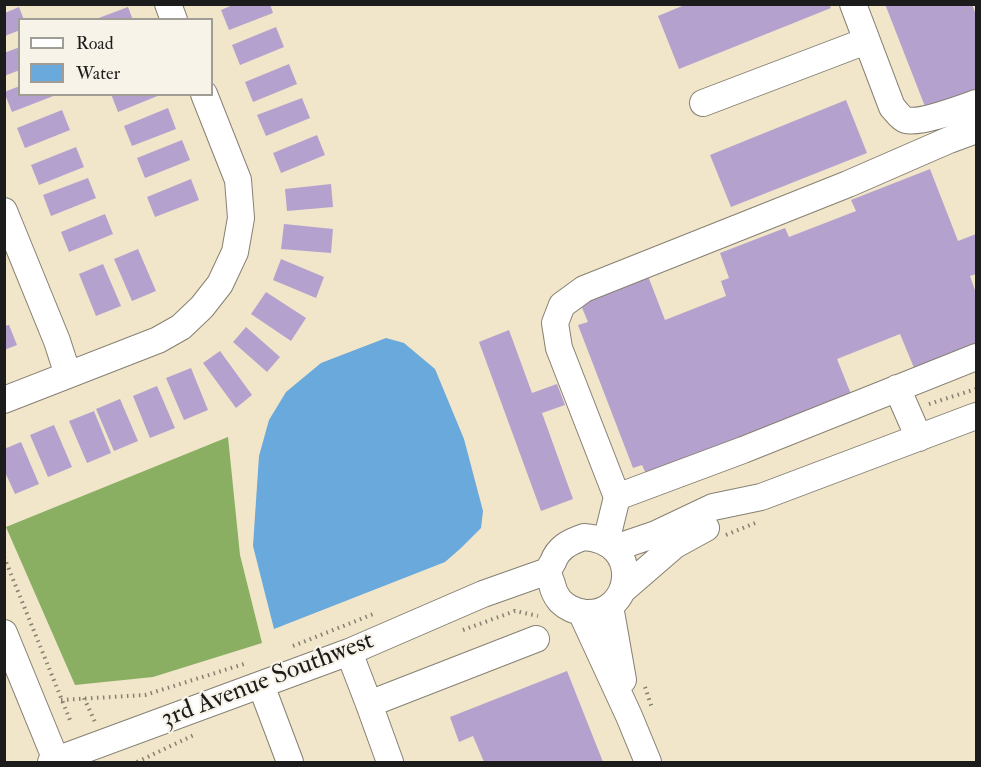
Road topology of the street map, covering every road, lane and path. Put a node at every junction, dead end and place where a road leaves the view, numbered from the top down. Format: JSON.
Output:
{"nodes":[{"id":1,"x":853,"y":4,"type":"edge"},
{"id":2,"x":866,"y":41,"type":"junction"},
{"id":3,"x":205,"y":96,"type":"edge"},
{"id":4,"x":703,"y":103,"type":"dead end"},
{"id":5,"x":976,"y":103,"type":"edge"},
{"id":6,"x":976,"y":130,"type":"edge"},
{"id":7,"x":4,"y":211,"type":"edge"},
{"id":8,"x":976,"y":357,"type":"edge"},
{"id":9,"x":68,"y":375,"type":"junction"},
{"id":10,"x":897,"y":388,"type":"junction"},
{"id":11,"x":976,"y":389,"type":"edge"},
{"id":12,"x":4,"y":400,"type":"edge"},
{"id":13,"x":908,"y":411,"type":"junction"},
{"id":14,"x":976,"y":416,"type":"edge"},
{"id":15,"x":919,"y":438,"type":"junction"},
{"id":16,"x":617,"y":497,"type":"junction"},
{"id":17,"x":761,"y":497,"type":"junction"},
{"id":18,"x":610,"y":545,"type":"junction"},
{"id":19,"x":4,"y":557,"type":"edge"},
{"id":20,"x":548,"y":571,"type":"junction"},
{"id":21,"x":483,"y":594,"type":"junction"},
{"id":22,"x":616,"y":598,"type":"junction"},
{"id":23,"x":382,"y":611,"type":"dead end"},
{"id":24,"x":540,"y":611,"type":"junction"},
{"id":25,"x":581,"y":612,"type":"junction"},
{"id":26,"x":4,"y":633,"type":"edge"},
{"id":27,"x":293,"y":646,"type":"dead end"},
{"id":28,"x":349,"y":652,"type":"junction"},
{"id":29,"x":255,"y":674,"type":"junction"},
{"id":30,"x":644,"y":686,"type":"dead end"},
{"id":31,"x":61,"y":700,"type":"junction"},
{"id":32,"x":369,"y":704,"type":"junction"},
{"id":33,"x":641,"y":712,"type":"junction"},
{"id":34,"x":70,"y":720,"type":"dead end"},
{"id":35,"x":53,"y":761,"type":"edge"},
{"id":36,"x":290,"y":762,"type":"edge"},
{"id":37,"x":390,"y":762,"type":"edge"},
{"id":38,"x":648,"y":762,"type":"edge"}],
"edges":[{"from":1,"to":2,"type":"street"},
{"from":2,"to":4,"type":"street"},
{"from":2,"to":5,"type":"street"},
{"from":3,"to":9,"type":"street"},
{"from":6,"to":16,"type":"street"},
{"from":7,"to":9,"type":"street"},
{"from":8,"to":10,"type":"street"},
{"from":9,"to":12,"type":"street"},
{"from":10,"to":13,"type":"street"},
{"from":10,"to":16,"type":"street"},
{"from":11,"to":13,"type":"path"},
{"from":13,"to":15,"type":"street"},
{"from":14,"to":15,"type":"street"},
{"from":15,"to":17,"type":"street"},
{"from":16,"to":18,"type":"street"},
{"from":17,"to":18,"type":"street"},
{"from":17,"to":22,"type":"street"},
{"from":18,"to":20,"type":"street"},
{"from":18,"to":22,"type":"street"},
{"from":19,"to":31,"type":"path"},
{"from":20,"to":21,"type":"street","name":"3rd Avenue Southwest"},
{"from":20,"to":24,"type":"street"},
{"from":21,"to":24,"type":"street","name":"3rd Avenue Southwest"},
{"from":21,"to":28,"type":"street","name":"3rd Avenue Southwest"},
{"from":22,"to":25,"type":"street"},
{"from":22,"to":33,"type":"street"},
{"from":23,"to":27,"type":"path"},
{"from":24,"to":25,"type":"street"},
{"from":24,"to":32,"type":"street"},
{"from":25,"to":33,"type":"street"},
{"from":26,"to":35,"type":"street"},
{"from":28,"to":29,"type":"street","name":"3rd Avenue Southwest"},
{"from":28,"to":32,"type":"street"},
{"from":29,"to":31,"type":"path"},
{"from":29,"to":35,"type":"street","name":"3rd Avenue Southwest"},
{"from":29,"to":36,"type":"street"},
{"from":30,"to":33,"type":"path"},
{"from":31,"to":34,"type":"path"},
{"from":32,"to":37,"type":"street"},
{"from":33,"to":38,"type":"street"}]}
